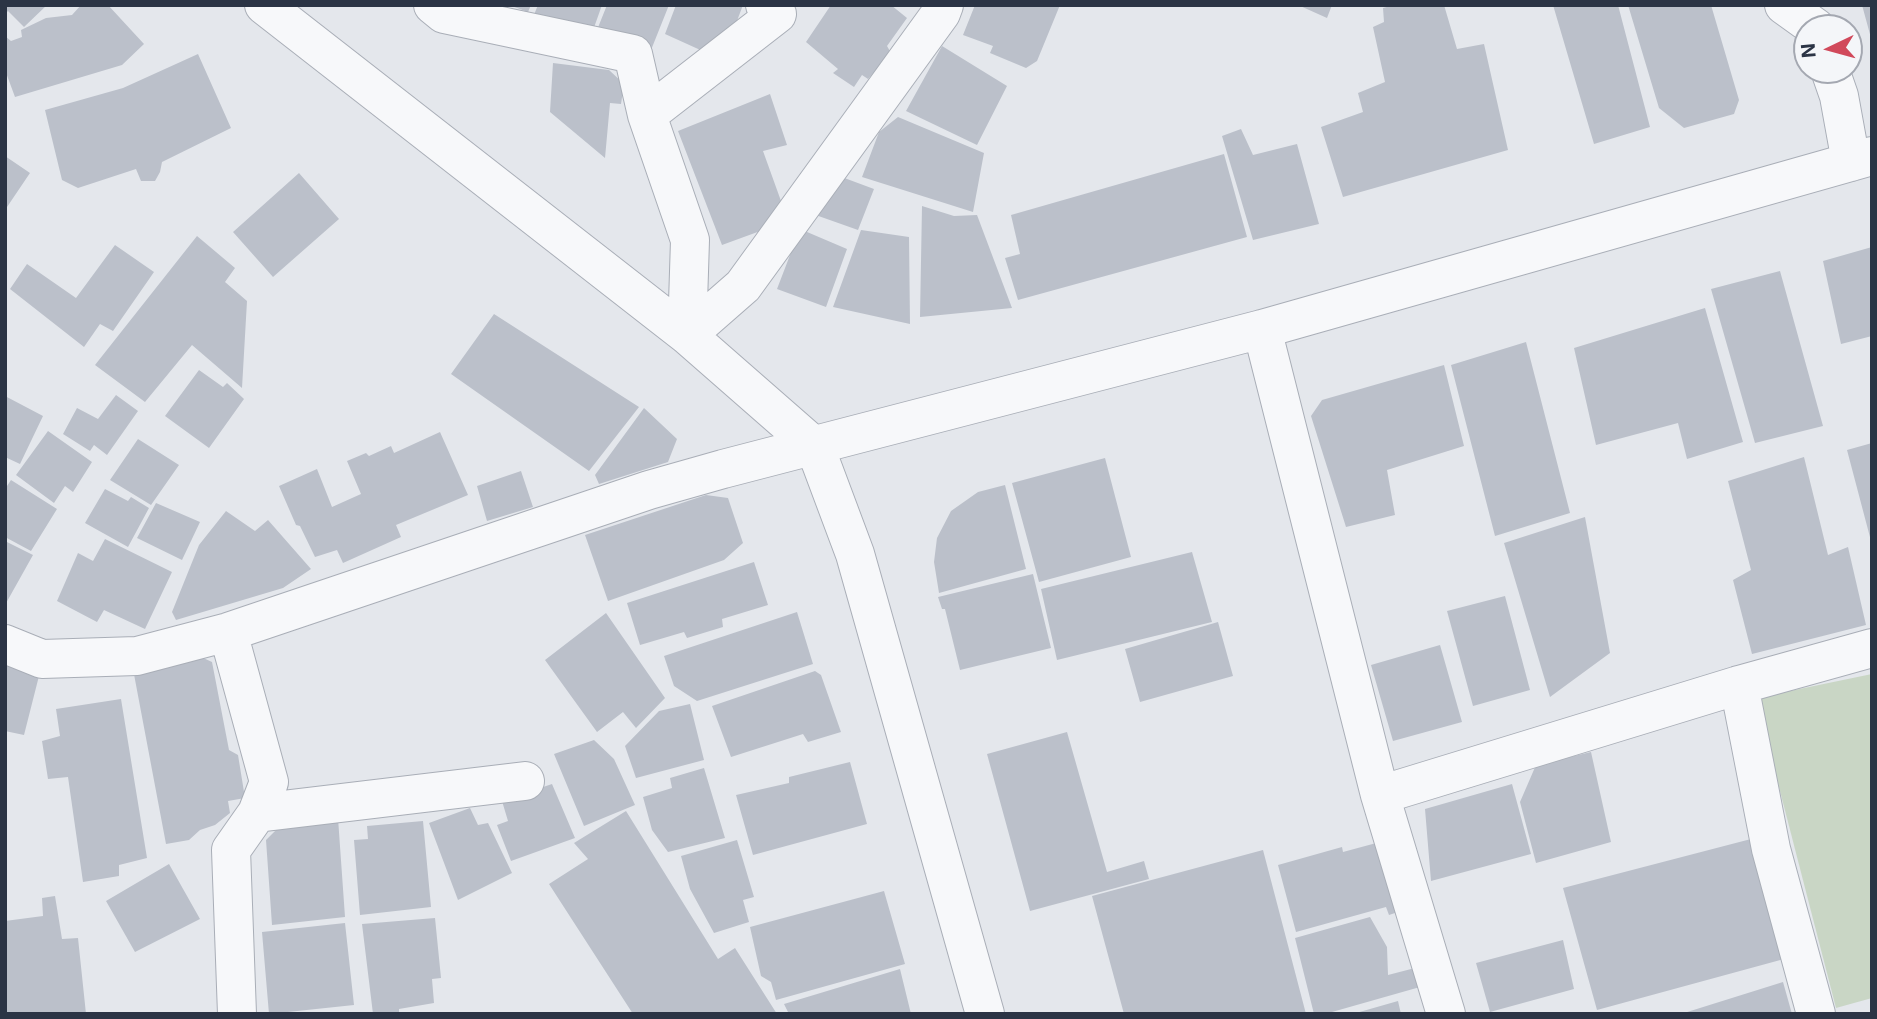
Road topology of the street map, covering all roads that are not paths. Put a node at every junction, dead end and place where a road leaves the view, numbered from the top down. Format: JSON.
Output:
{"nodes":[{"id":1,"x":264,"y":5,"type":"edge"},
{"id":2,"x":433,"y":5,"type":"edge"},
{"id":3,"x":944,"y":5,"type":"edge"},
{"id":4,"x":771,"y":10,"type":"edge"},
{"id":5,"x":1835,"y":84,"type":"edge"},
{"id":6,"x":646,"y":115,"type":"junction"},
{"id":7,"x":1861,"y":159,"type":"edge"},
{"id":8,"x":1262,"y":329,"type":"junction"},
{"id":9,"x":687,"y":335,"type":"junction"},
{"id":10,"x":815,"y":447,"type":"junction"},
{"id":11,"x":228,"y":632,"type":"junction"},
{"id":12,"x":5,"y":645,"type":"edge"},
{"id":13,"x":1872,"y":648,"type":"edge"},
{"id":14,"x":1739,"y":685,"type":"junction"},
{"id":15,"x":525,"y":781,"type":"dead end"},
{"id":16,"x":1380,"y":795,"type":"junction"},
{"id":17,"x":257,"y":813,"type":"junction"},
{"id":18,"x":237,"y":1014,"type":"edge"},
{"id":19,"x":985,"y":1014,"type":"edge"},
{"id":20,"x":1446,"y":1014,"type":"edge"},
{"id":21,"x":1816,"y":1014,"type":"edge"}],
"edges":[{"from":1,"to":9,"type":"street"},
{"from":2,"to":6,"type":"street"},
{"from":3,"to":9,"type":"street"},
{"from":4,"to":6,"type":"street"},
{"from":5,"to":7,"type":"street"},
{"from":6,"to":9,"type":"street"},
{"from":7,"to":8,"type":"street"},
{"from":8,"to":10,"type":"street"},
{"from":8,"to":16,"type":"street"},
{"from":9,"to":10,"type":"street"},
{"from":10,"to":11,"type":"street"},
{"from":10,"to":19,"type":"street"},
{"from":11,"to":12,"type":"street"},
{"from":11,"to":17,"type":"street"},
{"from":13,"to":14,"type":"street"},
{"from":14,"to":16,"type":"street"},
{"from":14,"to":21,"type":"street"},
{"from":15,"to":17,"type":"street"},
{"from":16,"to":20,"type":"street"},
{"from":17,"to":18,"type":"street"}]}
